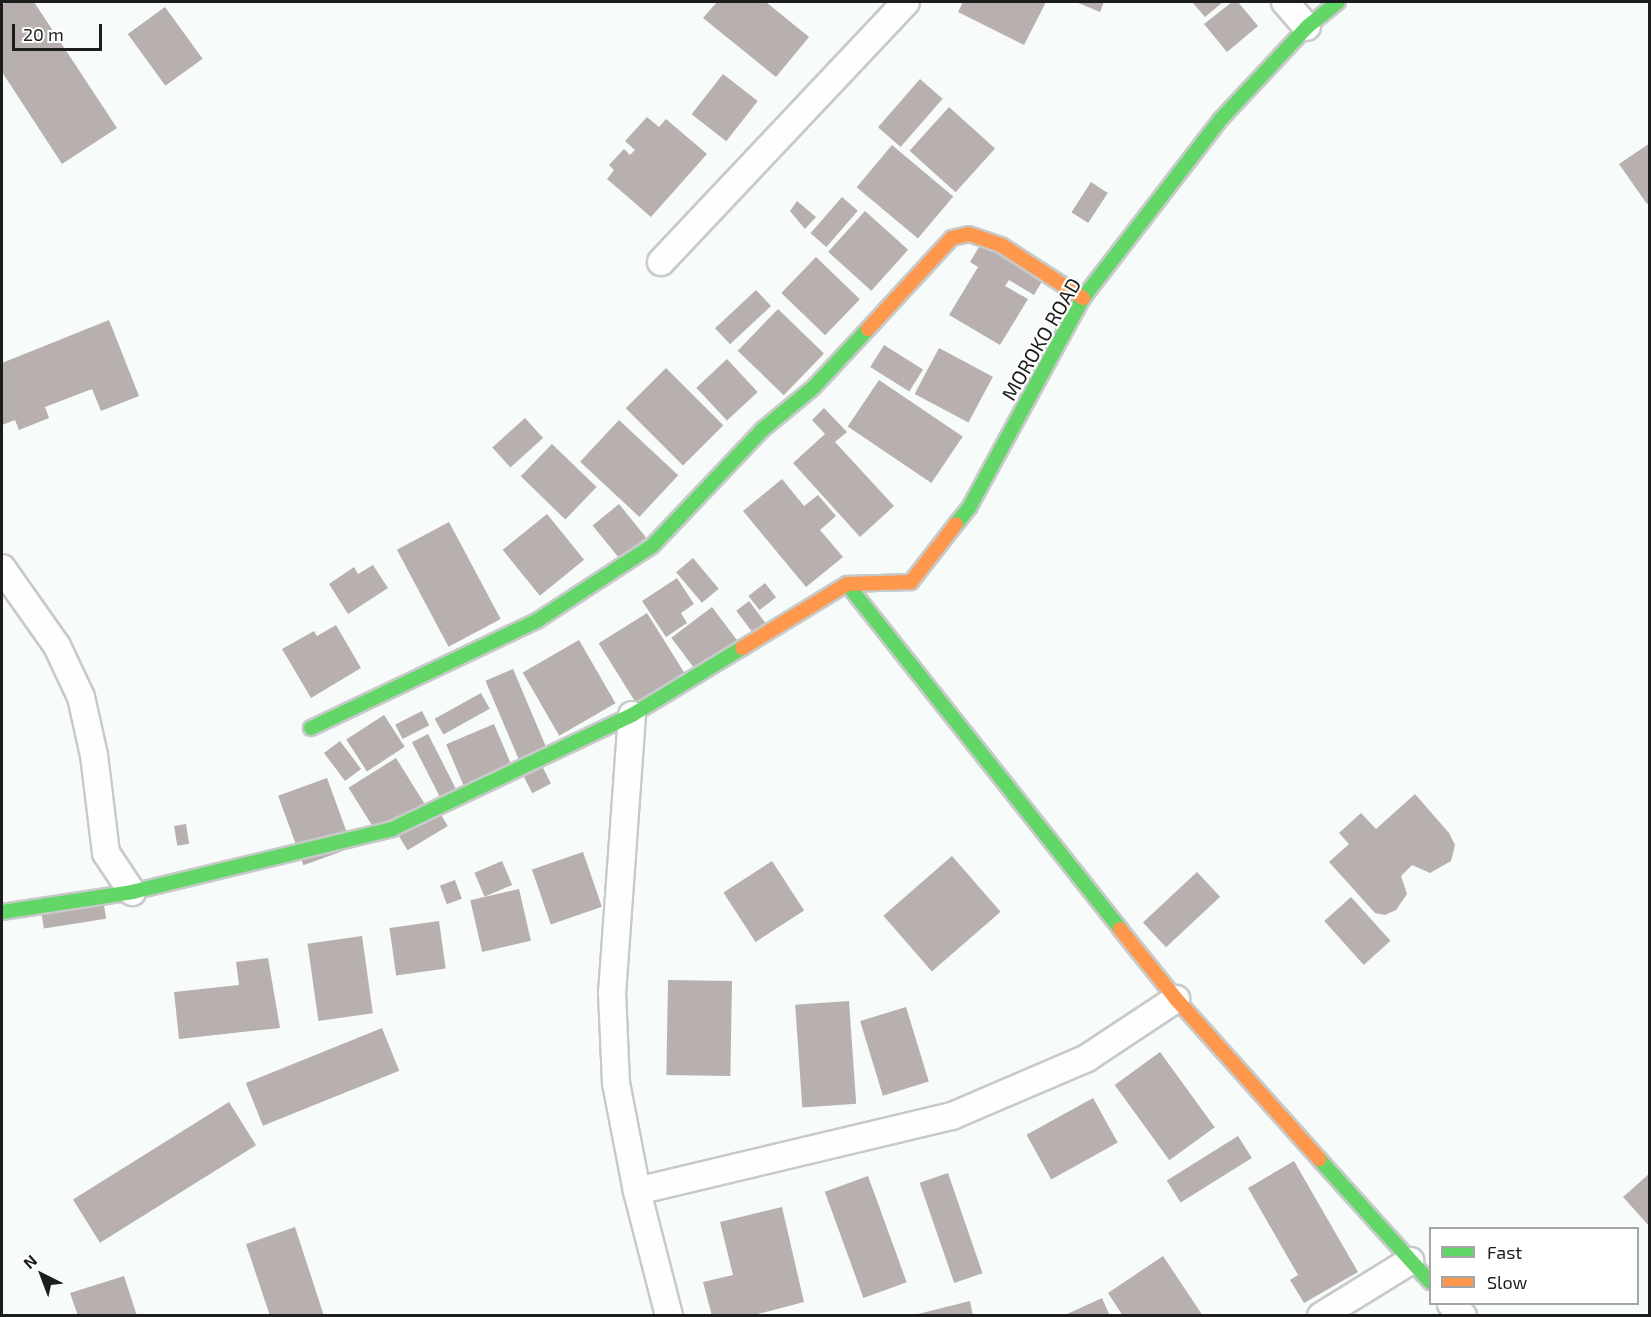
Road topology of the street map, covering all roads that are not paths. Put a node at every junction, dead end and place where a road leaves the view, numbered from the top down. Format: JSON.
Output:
{"nodes":[{"id":1,"x":906,"y":2,"type":"edge"},
{"id":2,"x":1285,"y":2,"type":"edge"},
{"id":3,"x":1338,"y":2,"type":"edge"},
{"id":4,"x":1307,"y":27,"type":"junction"},
{"id":5,"x":661,"y":262,"type":"dead end"},
{"id":6,"x":1083,"y":298,"type":"junction"},
{"id":7,"x":2,"y":568,"type":"edge"},
{"id":8,"x":847,"y":584,"type":"junction"},
{"id":9,"x":632,"y":715,"type":"junction"},
{"id":10,"x":312,"y":728,"type":"dead end"},
{"id":11,"x":132,"y":892,"type":"junction"},
{"id":12,"x":2,"y":912,"type":"edge"},
{"id":13,"x":1176,"y":999,"type":"junction"},
{"id":14,"x":637,"y":1191,"type":"junction"},
{"id":15,"x":1410,"y":1261,"type":"junction"},
{"id":16,"x":1429,"y":1280,"type":"edge"},
{"id":17,"x":1452,"y":1305,"type":"edge"},
{"id":18,"x":669,"y":1316,"type":"edge"},
{"id":19,"x":1321,"y":1316,"type":"edge"},
{"id":20,"x":1463,"y":1316,"type":"edge"}],
"edges":[{"from":1,"to":5,"type":"street"},
{"from":2,"to":4,"type":"street"},
{"from":3,"to":4,"type":"street","name":"MOROKO ROAD"},
{"from":4,"to":6,"type":"street","name":"MOROKO ROAD"},
{"from":6,"to":8,"type":"street","name":"MOROKO ROAD"},
{"from":6,"to":10,"type":"street"},
{"from":7,"to":11,"type":"street"},
{"from":8,"to":9,"type":"street"},
{"from":8,"to":13,"type":"street"},
{"from":9,"to":11,"type":"street"},
{"from":9,"to":14,"type":"street"},
{"from":11,"to":12,"type":"street"},
{"from":13,"to":14,"type":"street"},
{"from":13,"to":15,"type":"street"},
{"from":14,"to":18,"type":"street"},
{"from":15,"to":16,"type":"street"},
{"from":15,"to":19,"type":"street"},
{"from":17,"to":20,"type":"street"}]}
